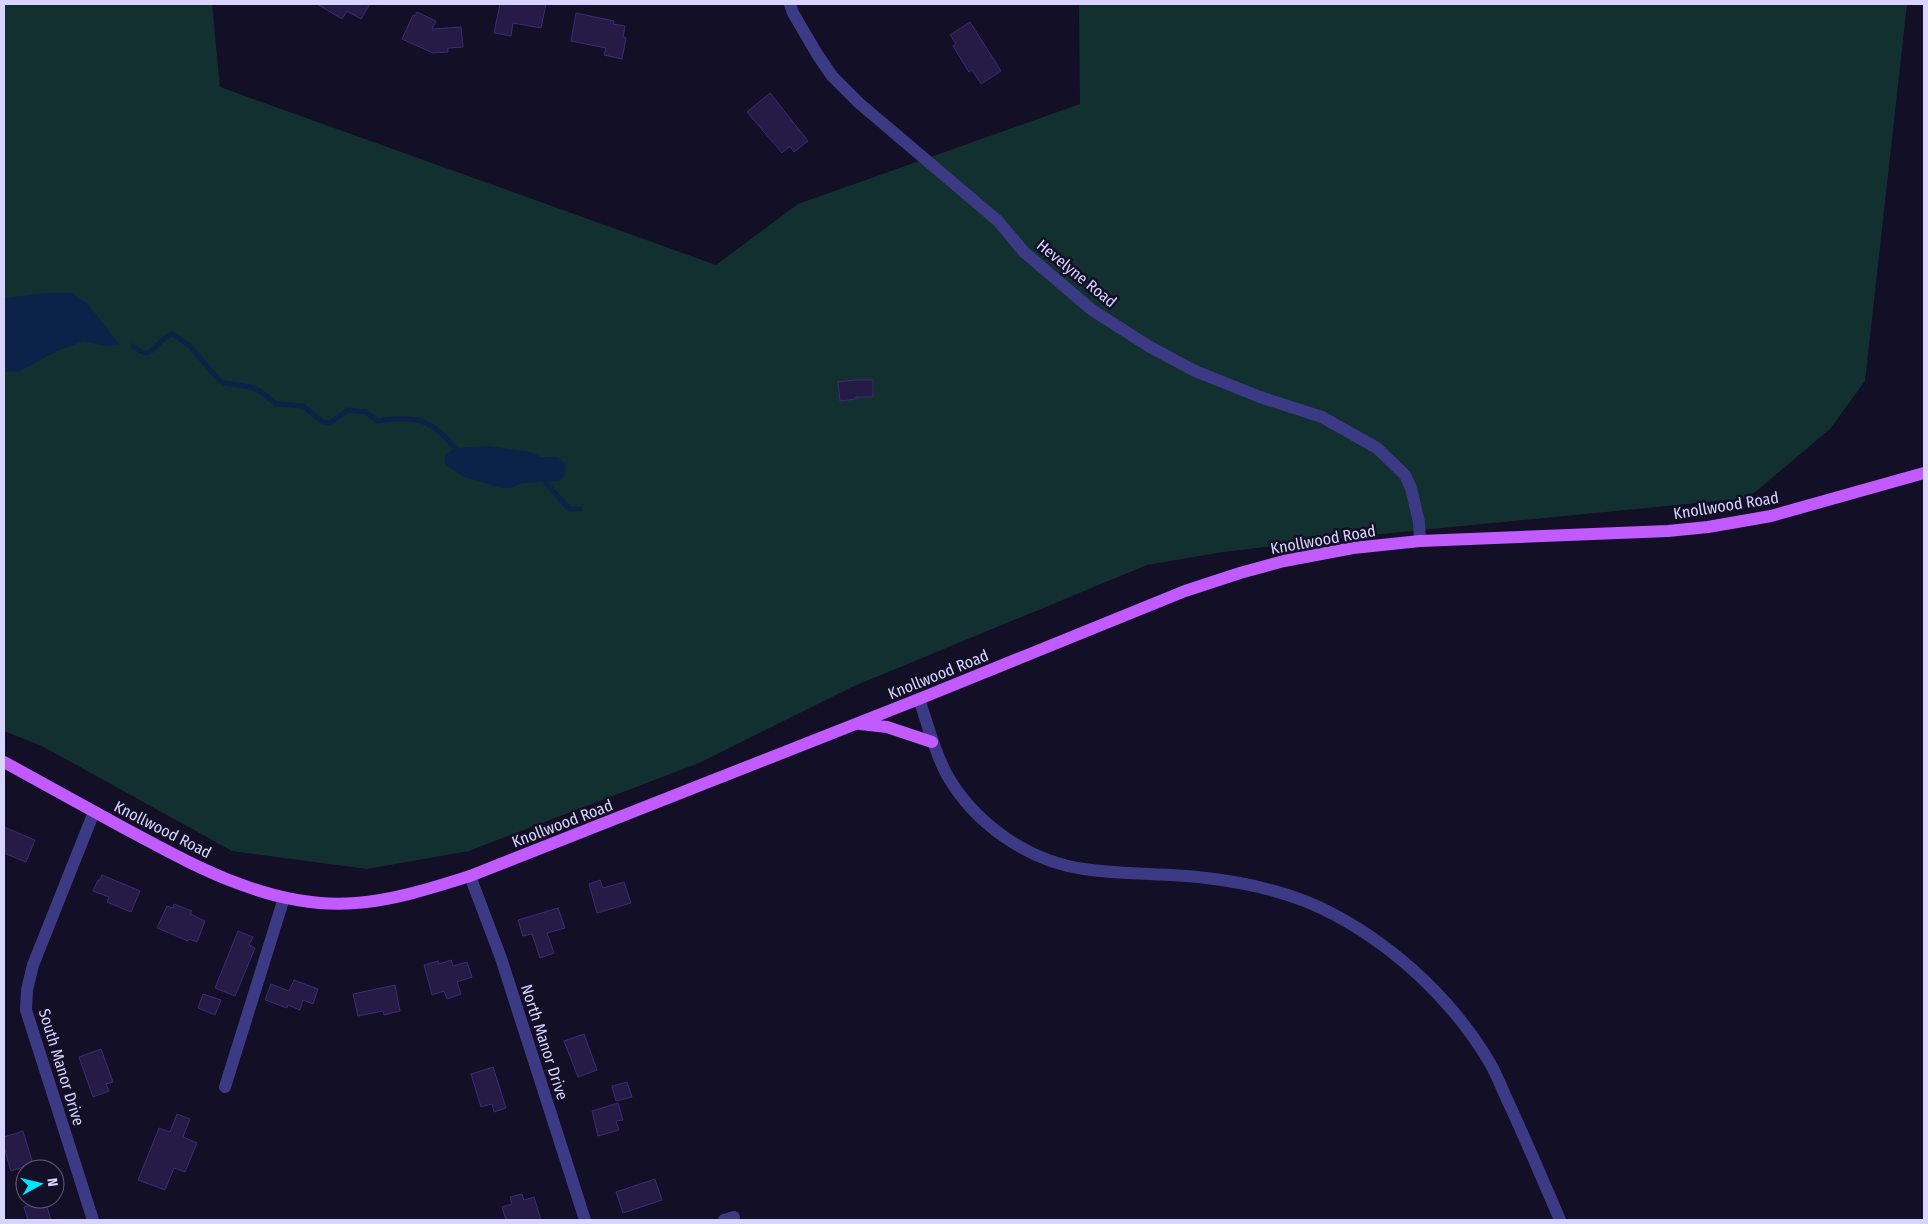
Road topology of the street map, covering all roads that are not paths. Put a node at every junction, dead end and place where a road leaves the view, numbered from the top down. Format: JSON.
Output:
{"nodes":[{"id":1,"x":790,"y":4,"type":"edge"},
{"id":2,"x":1924,"y":473,"type":"edge"},
{"id":3,"x":1420,"y":541,"type":"junction"},
{"id":4,"x":919,"y":699,"type":"junction"},
{"id":5,"x":858,"y":723,"type":"junction"},
{"id":6,"x":932,"y":742,"type":"junction"},
{"id":7,"x":4,"y":762,"type":"edge"},
{"id":8,"x":94,"y":812,"type":"junction"},
{"id":9,"x":470,"y":876,"type":"junction"},
{"id":10,"x":284,"y":898,"type":"junction"},
{"id":11,"x":225,"y":1086,"type":"dead end"},
{"id":12,"x":93,"y":1220,"type":"edge"},
{"id":13,"x":585,"y":1220,"type":"edge"},
{"id":14,"x":1560,"y":1220,"type":"edge"}],
"edges":[{"from":1,"to":3,"type":"street","name":"Hevelyne Road"},
{"from":2,"to":3,"type":"main road","name":"Knollwood Road"},
{"from":3,"to":4,"type":"main road","name":"Knollwood Road"},
{"from":4,"to":5,"type":"main road","name":"Knollwood Road"},
{"from":4,"to":6,"type":"street"},
{"from":5,"to":6,"type":"main road"},
{"from":5,"to":9,"type":"main road","name":"Knollwood Road"},
{"from":6,"to":14,"type":"street"},
{"from":7,"to":8,"type":"main road","name":"Knollwood Road"},
{"from":8,"to":10,"type":"main road","name":"Knollwood Road"},
{"from":8,"to":12,"type":"street","name":"South Manor Drive"},
{"from":9,"to":10,"type":"main road","name":"Knollwood Road"},
{"from":9,"to":13,"type":"street","name":"North Manor Drive"},
{"from":10,"to":11,"type":"street"}]}
